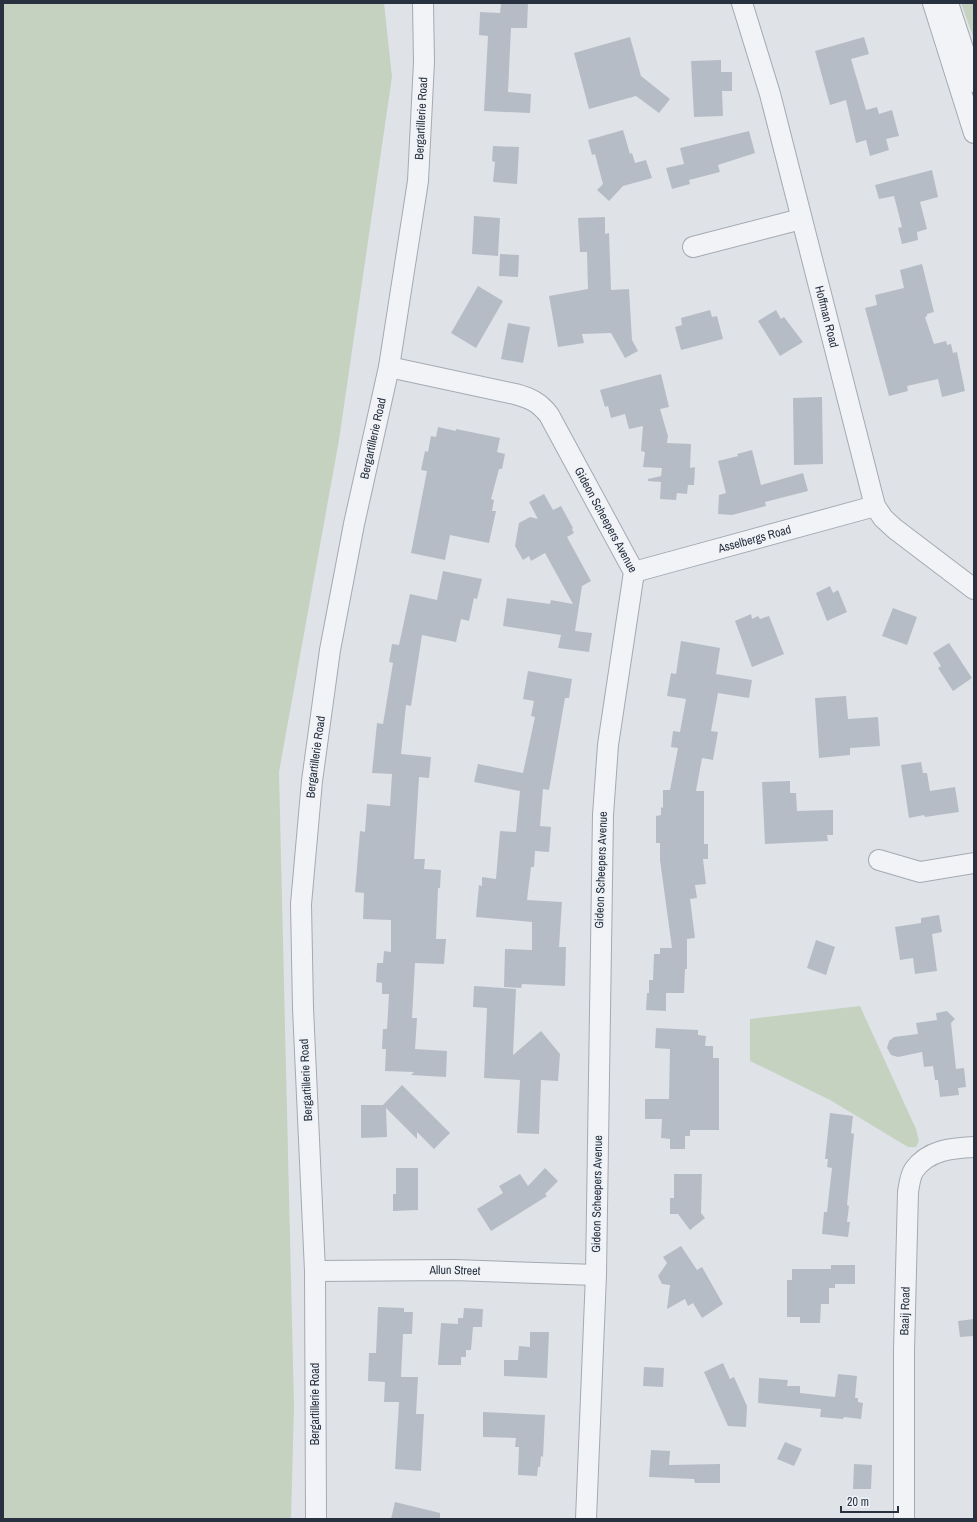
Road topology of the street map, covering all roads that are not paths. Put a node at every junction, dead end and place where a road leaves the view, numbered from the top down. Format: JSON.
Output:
{"nodes":[{"id":1,"x":423,"y":3,"type":"edge"},
{"id":2,"x":742,"y":3,"type":"edge"},
{"id":3,"x":932,"y":3,"type":"edge"},
{"id":4,"x":948,"y":3,"type":"edge"},
{"id":5,"x":974,"y":82,"type":"edge"},
{"id":6,"x":974,"y":133,"type":"edge"},
{"id":7,"x":801,"y":219,"type":"junction"},
{"id":8,"x":693,"y":247,"type":"dead end"},
{"id":9,"x":389,"y":367,"type":"junction"},
{"id":10,"x":875,"y":506,"type":"junction"},
{"id":11,"x":634,"y":572,"type":"junction"},
{"id":12,"x":974,"y":589,"type":"edge"},
{"id":13,"x":878,"y":860,"type":"dead end"},
{"id":14,"x":974,"y":863,"type":"edge"},
{"id":15,"x":974,"y":1147,"type":"edge"},
{"id":16,"x":315,"y":1271,"type":"junction"},
{"id":17,"x":596,"y":1275,"type":"junction"},
{"id":18,"x":316,"y":1519,"type":"edge"},
{"id":19,"x":586,"y":1519,"type":"edge"},
{"id":20,"x":904,"y":1519,"type":"edge"}],
"edges":[{"from":1,"to":9,"type":"street","name":"Bergartillerie Road"},
{"from":2,"to":7,"type":"street","name":"Hoffman Road"},
{"from":3,"to":6,"type":"street"},
{"from":4,"to":5,"type":"street"},
{"from":7,"to":8,"type":"street"},
{"from":7,"to":10,"type":"street","name":"Hoffman Road"},
{"from":9,"to":11,"type":"street","name":"Gideon Scheepers Avenue"},
{"from":9,"to":16,"type":"street","name":"Bergartillerie Road"},
{"from":10,"to":11,"type":"street","name":"Asselbergs Road"},
{"from":10,"to":12,"type":"street","name":"Hoffman Road"},
{"from":11,"to":17,"type":"street","name":"Gideon Scheepers Avenue"},
{"from":13,"to":14,"type":"street"},
{"from":15,"to":20,"type":"street","name":"Baaij Road"},
{"from":16,"to":17,"type":"street","name":"Allun Street"},
{"from":16,"to":18,"type":"street","name":"Bergartillerie Road"},
{"from":17,"to":19,"type":"street","name":"Gideon Scheepers Avenue"}]}
